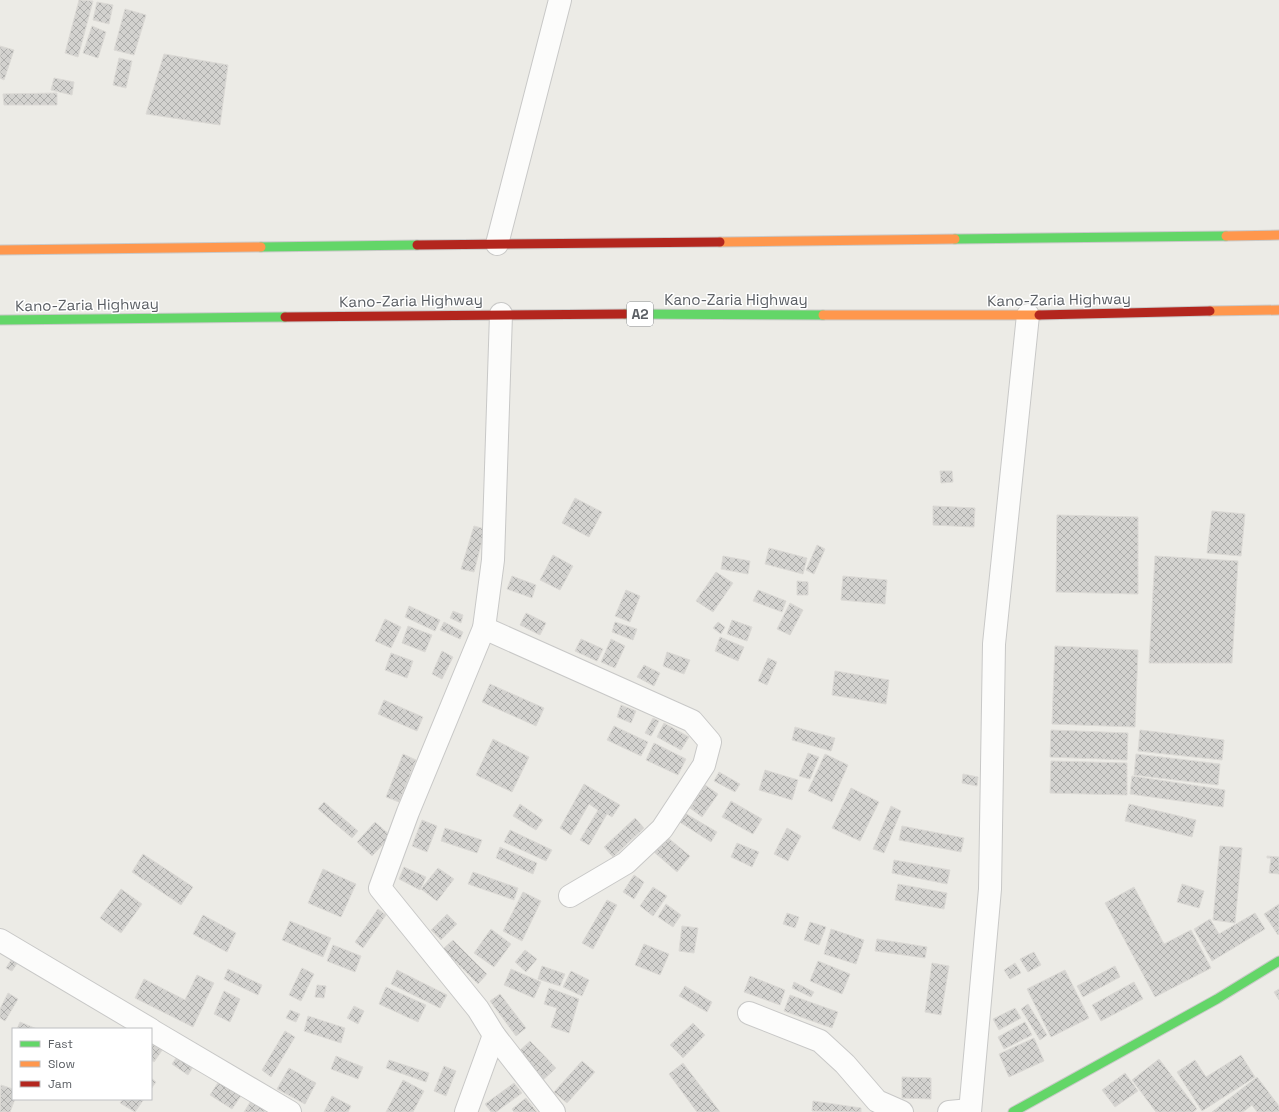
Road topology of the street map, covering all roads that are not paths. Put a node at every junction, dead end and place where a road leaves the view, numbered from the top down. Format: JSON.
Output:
{"nodes":[{"id":1,"x":560,"y":0,"type":"edge"},
{"id":2,"x":1279,"y":235,"type":"edge"},
{"id":3,"x":497,"y":244,"type":"junction"},
{"id":4,"x":0,"y":250,"type":"edge"},
{"id":5,"x":1279,"y":310,"type":"edge"},
{"id":6,"x":501,"y":314,"type":"junction"},
{"id":7,"x":1028,"y":315,"type":"junction"},
{"id":8,"x":0,"y":320,"type":"edge"},
{"id":9,"x":484,"y":628,"type":"junction"},
{"id":10,"x":570,"y":896,"type":"dead end"},
{"id":11,"x":0,"y":940,"type":"edge"},
{"id":12,"x":1279,"y":961,"type":"edge"},
{"id":13,"x":749,"y":1013,"type":"dead end"},
{"id":14,"x":148,"y":1028,"type":"edge"},
{"id":15,"x":152,"y":1030,"type":"edge"},
{"id":16,"x":494,"y":1035,"type":"junction"},
{"id":17,"x":970,"y":1111,"type":"edge"},
{"id":18,"x":290,"y":1112,"type":"edge"},
{"id":19,"x":466,"y":1112,"type":"edge"},
{"id":20,"x":554,"y":1112,"type":"edge"},
{"id":21,"x":902,"y":1112,"type":"edge"},
{"id":22,"x":949,"y":1112,"type":"edge"},
{"id":23,"x":1014,"y":1112,"type":"edge"}],
"edges":[{"from":1,"to":3,"type":"street"},
{"from":2,"to":3,"type":"main road"},
{"from":3,"to":4,"type":"main road"},
{"from":5,"to":7,"type":"main road","name":"Kano-Zaria Highway","number":"A2"},
{"from":6,"to":7,"type":"main road","name":"Kano-Zaria Highway","number":"A2"},
{"from":6,"to":8,"type":"main road","name":"Kano-Zaria Highway","number":"A2"},
{"from":6,"to":9,"type":"street"},
{"from":7,"to":17,"type":"street"},
{"from":9,"to":10,"type":"street"},
{"from":9,"to":16,"type":"street"},
{"from":11,"to":14,"type":"street"},
{"from":12,"to":23,"type":"main road"},
{"from":13,"to":21,"type":"street"},
{"from":15,"to":18,"type":"street"},
{"from":16,"to":19,"type":"street"},
{"from":16,"to":20,"type":"street"},
{"from":17,"to":22,"type":"street"}]}
